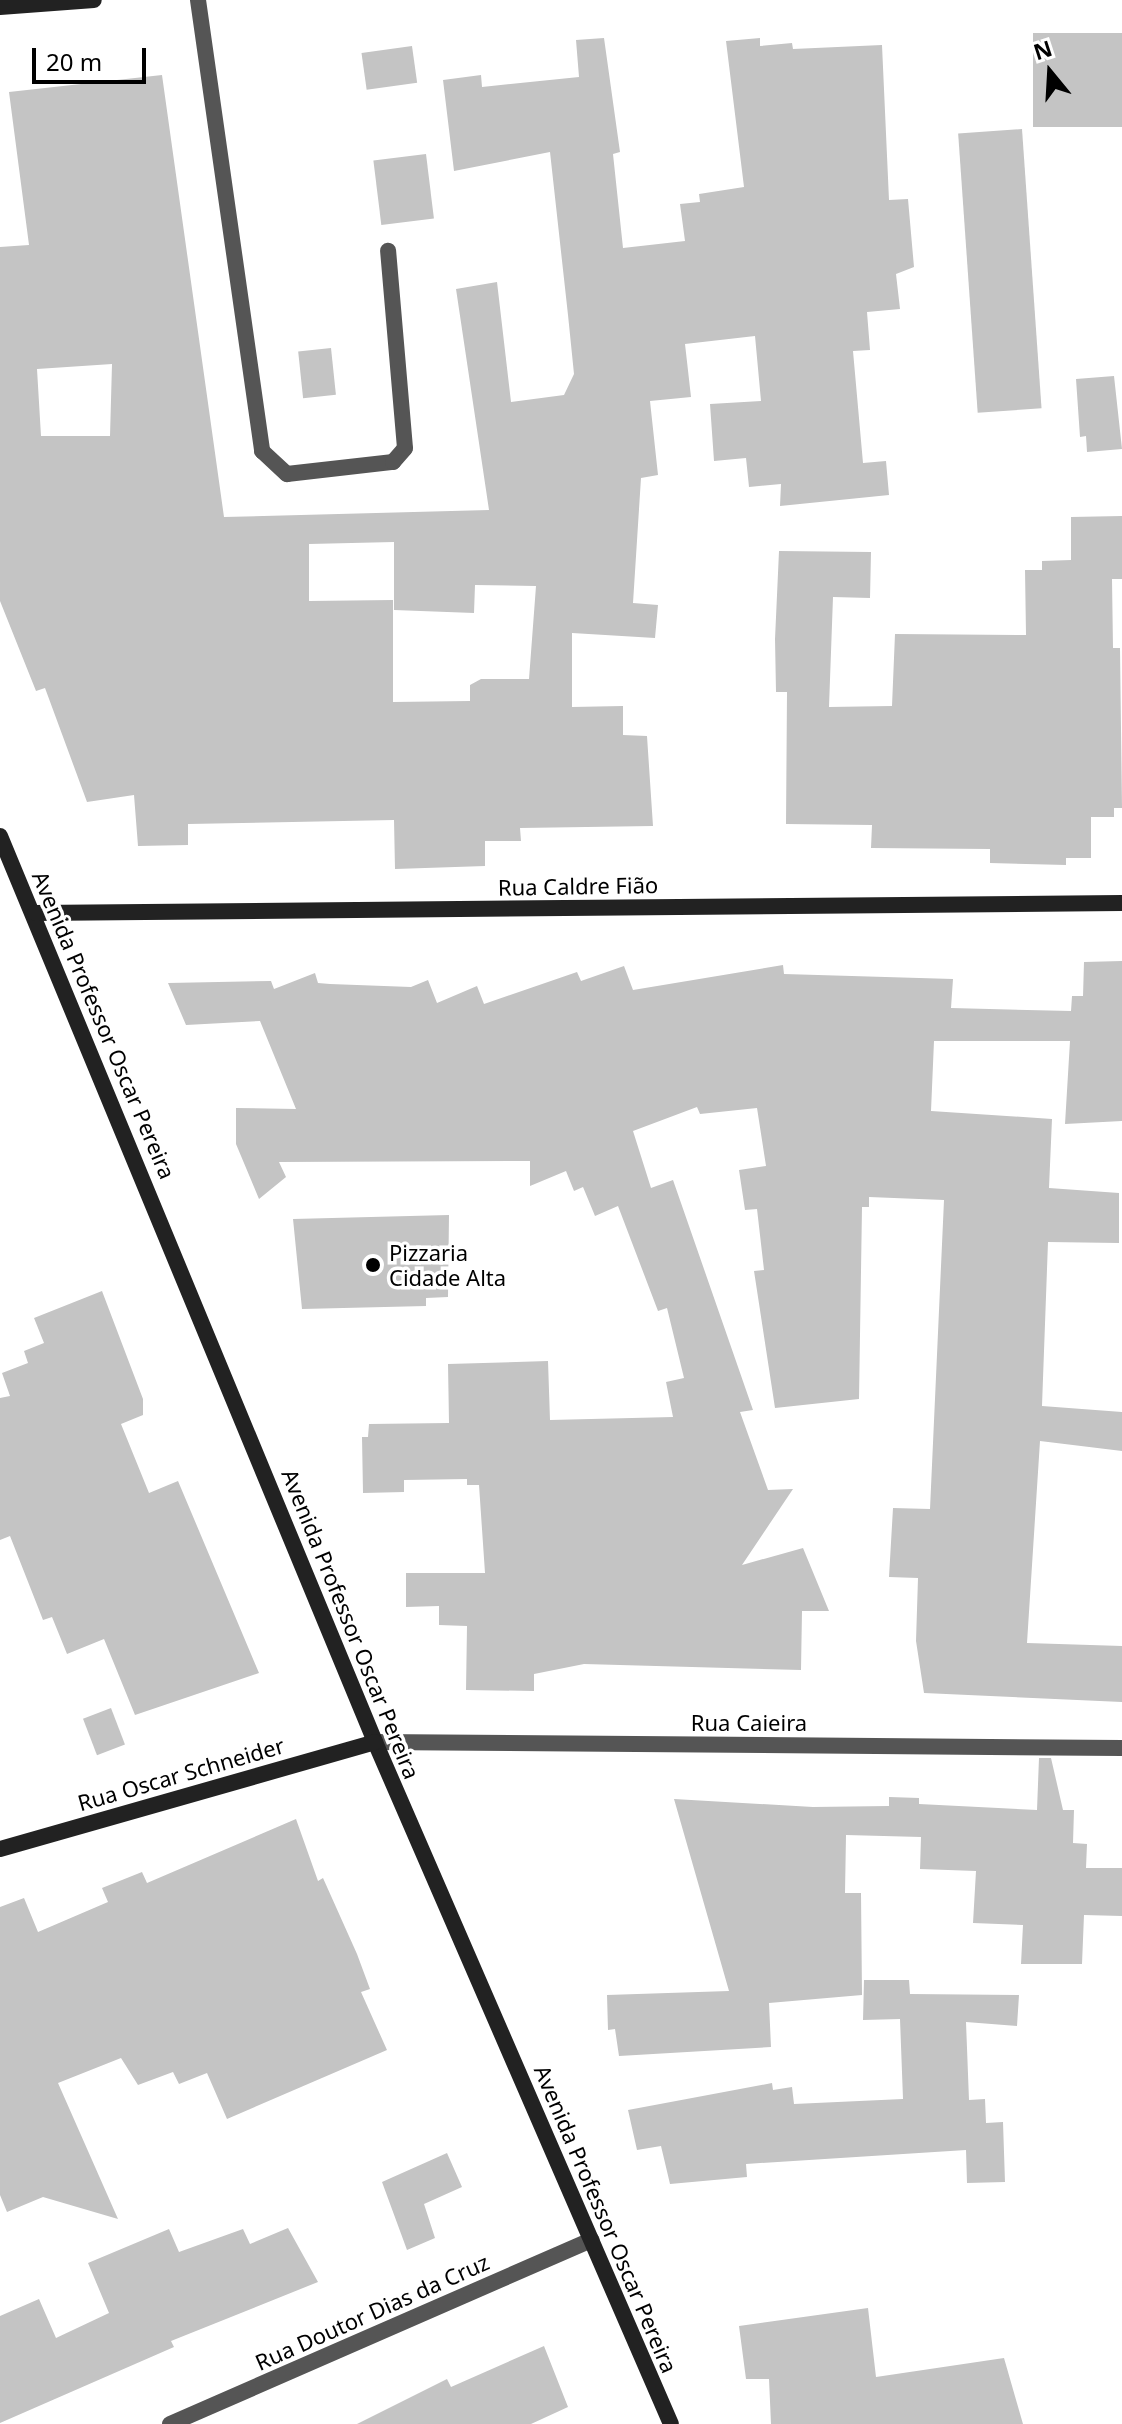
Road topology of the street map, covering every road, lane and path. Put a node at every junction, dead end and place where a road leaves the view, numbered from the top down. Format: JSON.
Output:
{"nodes":[{"id":1,"x":94,"y":0,"type":"edge"},
{"id":2,"x":198,"y":0,"type":"edge"},
{"id":3,"x":0,"y":7,"type":"edge"},
{"id":4,"x":388,"y":251,"type":"dead end"},
{"id":5,"x":0,"y":836,"type":"edge"},
{"id":6,"x":1122,"y":903,"type":"edge"},
{"id":7,"x":35,"y":913,"type":"junction"},
{"id":8,"x":375,"y":1742,"type":"junction"},
{"id":9,"x":1122,"y":1748,"type":"edge"},
{"id":10,"x":0,"y":1849,"type":"edge"},
{"id":11,"x":592,"y":2240,"type":"junction"},
{"id":12,"x":170,"y":2424,"type":"edge"},
{"id":13,"x":671,"y":2424,"type":"edge"}],
"edges":[{"from":1,"to":3,"type":"main road"},
{"from":2,"to":4,"type":"street"},
{"from":5,"to":7,"type":"main road","name":"Avenida Professor Oscar Pereira"},
{"from":6,"to":7,"type":"main road","name":"Rua Caldre Fião"},
{"from":7,"to":8,"type":"main road","name":"Avenida Professor Oscar Pereira"},
{"from":8,"to":9,"type":"street","name":"Rua Caieira"},
{"from":8,"to":10,"type":"main road","name":"Rua Oscar Schneider"},
{"from":8,"to":11,"type":"main road","name":"Avenida Professor Oscar Pereira"},
{"from":11,"to":12,"type":"street","name":"Rua Doutor Dias da Cruz"},
{"from":11,"to":13,"type":"main road","name":"Avenida Professor Oscar Pereira"}]}
